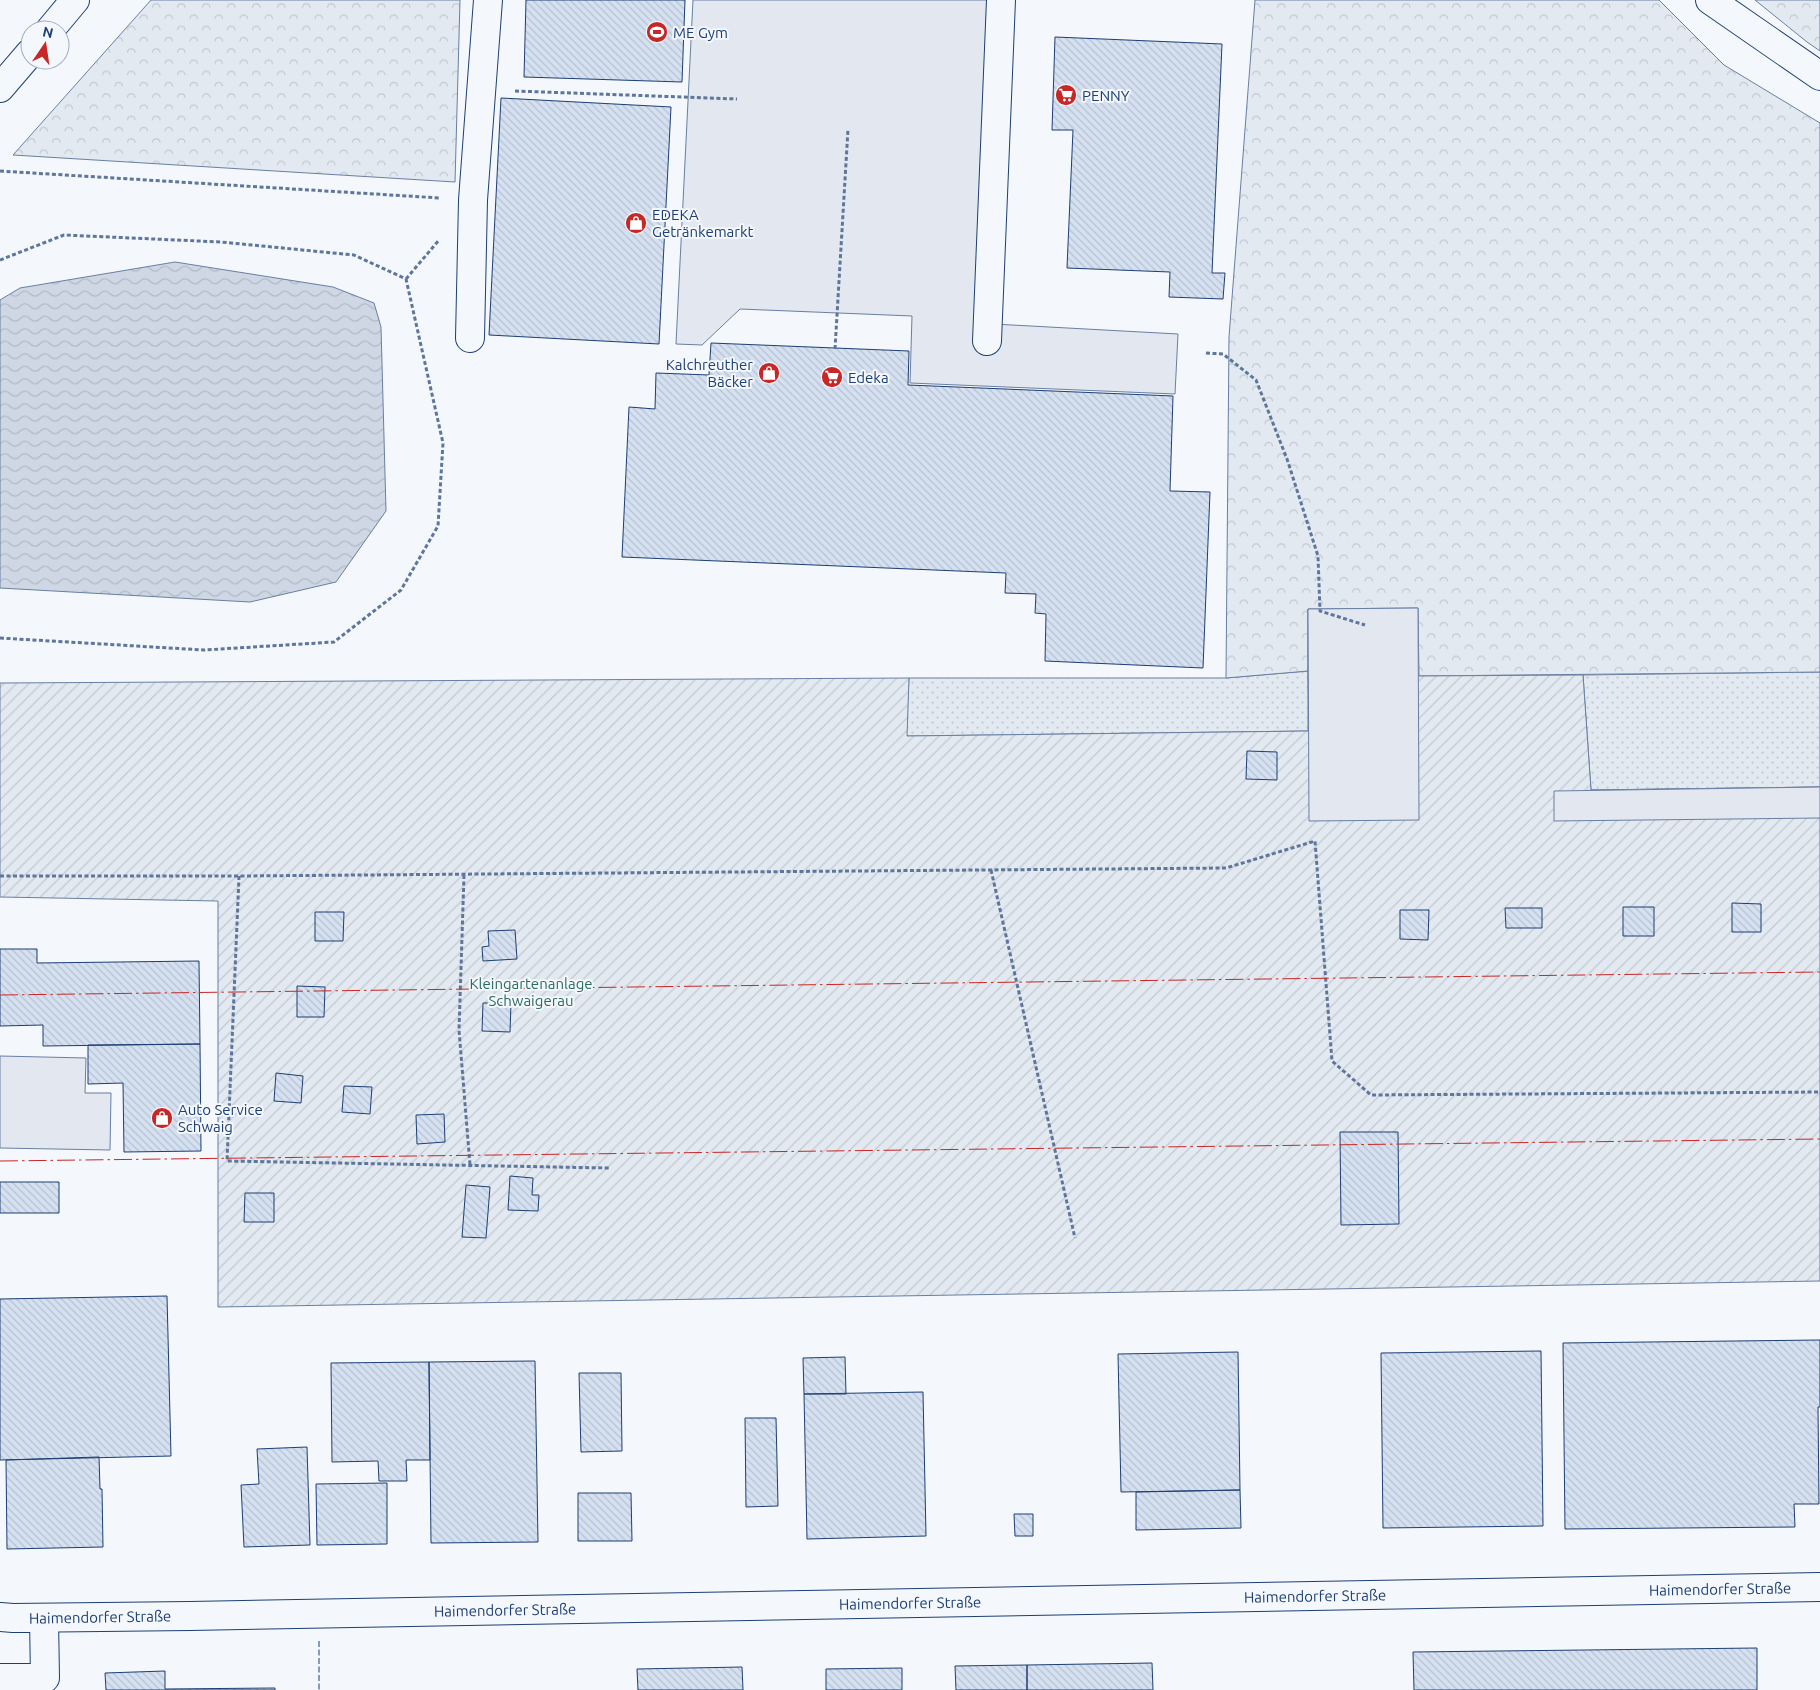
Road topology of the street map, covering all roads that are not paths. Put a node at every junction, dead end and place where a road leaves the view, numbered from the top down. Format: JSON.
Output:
{"nodes":[{"id":1,"x":75,"y":0,"type":"edge"},
{"id":2,"x":488,"y":0,"type":"edge"},
{"id":3,"x":1001,"y":0,"type":"edge"},
{"id":4,"x":1710,"y":0,"type":"edge"},
{"id":5,"x":58,"y":20,"type":"edge"},
{"id":6,"x":20,"y":65,"type":"edge"},
{"id":7,"x":1820,"y":76,"type":"edge"},
{"id":8,"x":0,"y":88,"type":"edge"},
{"id":9,"x":470,"y":338,"type":"dead end"},
{"id":10,"x":987,"y":341,"type":"dead end"},
{"id":11,"x":1820,"y":1587,"type":"edge"},
{"id":12,"x":0,"y":1617,"type":"edge"},
{"id":13,"x":44,"y":1618,"type":"junction"},
{"id":14,"x":0,"y":1678,"type":"edge"}],
"edges":[{"from":1,"to":5,"type":"street"},
{"from":2,"to":9,"type":"street"},
{"from":3,"to":10,"type":"street"},
{"from":4,"to":7,"type":"street"},
{"from":6,"to":8,"type":"street"},
{"from":11,"to":13,"type":"street","name":"Haimendorfer Straße"},
{"from":12,"to":13,"type":"street","name":"Haimendorfer Straße"},
{"from":13,"to":14,"type":"street"}]}
